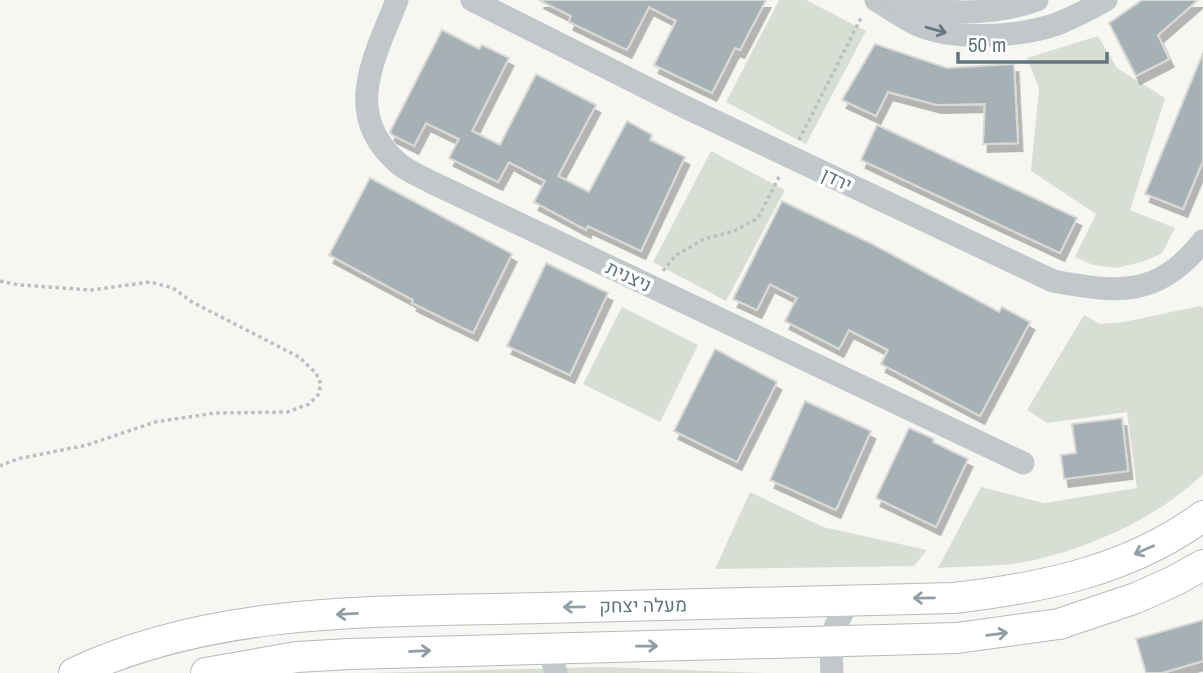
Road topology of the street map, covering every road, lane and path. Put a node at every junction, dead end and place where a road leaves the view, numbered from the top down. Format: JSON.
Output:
{"nodes":[{"id":1,"x":397,"y":0,"type":"edge"},
{"id":2,"x":472,"y":0,"type":"edge"},
{"id":3,"x":876,"y":0,"type":"edge"},
{"id":4,"x":886,"y":0,"type":"edge"},
{"id":5,"x":1037,"y":0,"type":"edge"},
{"id":6,"x":1105,"y":0,"type":"edge"},
{"id":7,"x":1203,"y":241,"type":"edge"},
{"id":8,"x":0,"y":281,"type":"edge"},
{"id":9,"x":1023,"y":463,"type":"dead end"},
{"id":10,"x":0,"y":467,"type":"edge"},
{"id":11,"x":1203,"y":516,"type":"edge"},
{"id":12,"x":1203,"y":565,"type":"edge"},
{"id":13,"x":849,"y":601,"type":"junction"},
{"id":14,"x":830,"y":641,"type":"junction"},
{"id":15,"x":553,"y":661,"type":"edge"},
{"id":16,"x":74,"y":673,"type":"edge"},
{"id":17,"x":206,"y":673,"type":"edge"},
{"id":18,"x":832,"y":673,"type":"edge"}],
"edges":[{"from":1,"to":9,"type":"street","name":"ניצנית"},
{"from":2,"to":7,"type":"street","name":"ירדן"},
{"from":3,"to":6,"type":"street","one_way":true},
{"from":4,"to":5,"type":"street"},
{"from":8,"to":10,"type":"path"},
{"from":11,"to":13,"type":"main road","name":"מעלה יצחק","one_way":true},
{"from":14,"to":12,"type":"main road","one_way":true},
{"from":13,"to":14,"type":"street"},
{"from":13,"to":16,"type":"main road","name":"מעלה יצחק","one_way":true},
{"from":15,"to":14,"type":"main road","one_way":true},
{"from":14,"to":18,"type":"street"},
{"from":17,"to":15,"type":"main road","one_way":true}]}
